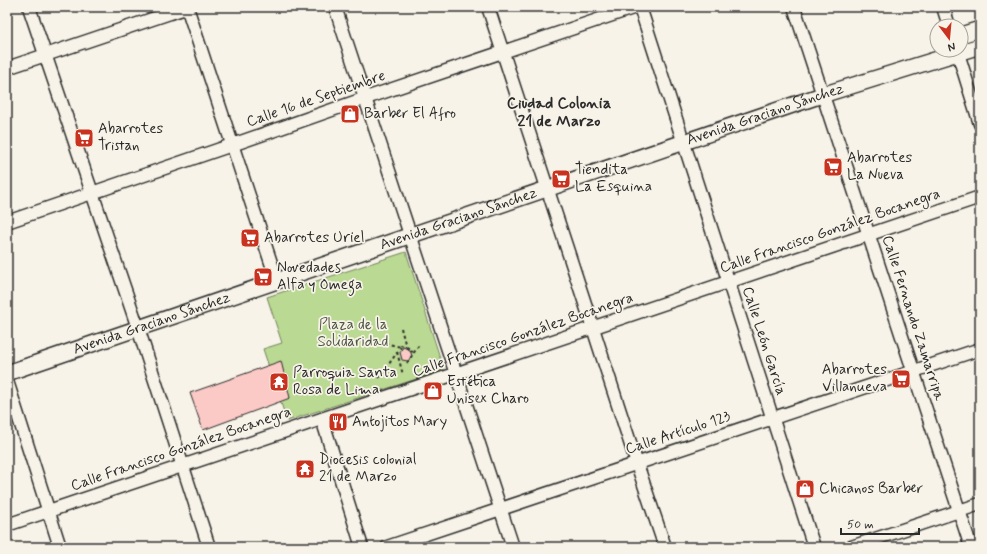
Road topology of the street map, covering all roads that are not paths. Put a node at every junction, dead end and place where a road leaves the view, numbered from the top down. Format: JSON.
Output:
{"nodes":[{"id":1,"x":29,"y":7,"type":"edge"},
{"id":2,"x":187,"y":7,"type":"edge"},
{"id":3,"x":335,"y":7,"type":"edge"},
{"id":4,"x":488,"y":7,"type":"edge"},
{"id":5,"x":636,"y":7,"type":"edge"},
{"id":6,"x":640,"y":7,"type":"edge"},
{"id":7,"x":794,"y":7,"type":"edge"},
{"id":8,"x":943,"y":7,"type":"edge"},
{"id":9,"x":946,"y":18,"type":"edge"},
{"id":10,"x":980,"y":28,"type":"edge"},
{"id":11,"x":969,"y":32,"type":"edge"},
{"id":12,"x":980,"y":46,"type":"edge"},
{"id":13,"x":969,"y":49,"type":"edge"},
{"id":14,"x":503,"y":52,"type":"junction"},
{"id":15,"x":45,"y":56,"type":"junction"},
{"id":16,"x":938,"y":58,"type":"edge"},
{"id":17,"x":959,"y":58,"type":"edge"},
{"id":18,"x":7,"y":68,"type":"edge"},
{"id":19,"x":822,"y":95,"type":"junction"},
{"id":20,"x":366,"y":98,"type":"junction"},
{"id":21,"x":980,"y":124,"type":"edge"},
{"id":22,"x":683,"y":142,"type":"junction"},
{"id":23,"x":232,"y":145,"type":"junction"},
{"id":24,"x":548,"y":189,"type":"junction"},
{"id":25,"x":91,"y":194,"type":"junction"},
{"id":26,"x":980,"y":197,"type":"edge"},
{"id":27,"x":7,"y":222,"type":"edge"},
{"id":28,"x":411,"y":235,"type":"junction"},
{"id":29,"x":869,"y":235,"type":"junction"},
{"id":30,"x":276,"y":281,"type":"junction"},
{"id":31,"x":728,"y":282,"type":"junction"},
{"id":32,"x":138,"y":328,"type":"junction"},
{"id":33,"x":593,"y":328,"type":"junction"},
{"id":34,"x":980,"y":349,"type":"edge"},
{"id":35,"x":914,"y":372,"type":"junction"},
{"id":36,"x":7,"y":373,"type":"edge"},
{"id":37,"x":457,"y":374,"type":"junction"},
{"id":38,"x":7,"y":381,"type":"edge"},
{"id":39,"x":772,"y":418,"type":"junction"},
{"id":40,"x":322,"y":419,"type":"junction"},
{"id":41,"x":636,"y":464,"type":"junction"},
{"id":42,"x":183,"y":466,"type":"junction"},
{"id":43,"x":980,"y":504,"type":"edge"},
{"id":44,"x":500,"y":509,"type":"junction"},
{"id":45,"x":49,"y":511,"type":"junction"},
{"id":46,"x":959,"y":511,"type":"junction"},
{"id":47,"x":7,"y":525,"type":"edge"},
{"id":48,"x":60,"y":547,"type":"edge"},
{"id":49,"x":209,"y":547,"type":"edge"},
{"id":50,"x":362,"y":547,"type":"edge"},
{"id":51,"x":387,"y":547,"type":"edge"},
{"id":52,"x":513,"y":547,"type":"edge"},
{"id":53,"x":665,"y":547,"type":"edge"},
{"id":54,"x":814,"y":547,"type":"edge"},
{"id":55,"x":851,"y":547,"type":"edge"},
{"id":56,"x":971,"y":547,"type":"edge"}],
"edges":[{"from":1,"to":15,"type":"street"},
{"from":2,"to":15,"type":"street"},
{"from":2,"to":23,"type":"street"},
{"from":3,"to":20,"type":"street"},
{"from":4,"to":14,"type":"street"},
{"from":5,"to":14,"type":"street","name":"Calle 16 de Septiembre"},
{"from":6,"to":22,"type":"street","name":"Calle León García"},
{"from":7,"to":19,"type":"street","name":"Calle Fernando Zamarripa"},
{"from":8,"to":9,"type":"street"},
{"from":10,"to":11,"type":"street"},
{"from":12,"to":13,"type":"street","name":"Avenida Graciano Sánchez"},
{"from":14,"to":20,"type":"street","name":"Calle 16 de Septiembre"},
{"from":14,"to":24,"type":"street"},
{"from":15,"to":18,"type":"street"},
{"from":15,"to":25,"type":"street"},
{"from":16,"to":19,"type":"street","name":"Avenida Graciano Sánchez"},
{"from":17,"to":21,"type":"street"},
{"from":19,"to":22,"type":"street","name":"Avenida Graciano Sánchez"},
{"from":19,"to":29,"type":"street","name":"Calle Fernando Zamarripa"},
{"from":20,"to":23,"type":"street","name":"Calle 16 de Septiembre"},
{"from":20,"to":28,"type":"street"},
{"from":22,"to":24,"type":"street","name":"Avenida Graciano Sánchez"},
{"from":22,"to":31,"type":"street","name":"Calle León García"},
{"from":23,"to":25,"type":"street","name":"Calle 16 de Septiembre"},
{"from":23,"to":30,"type":"street"},
{"from":24,"to":28,"type":"street","name":"Avenida Graciano Sánchez"},
{"from":24,"to":33,"type":"street"},
{"from":25,"to":27,"type":"street","name":"Calle 16 de Septiembre"},
{"from":25,"to":32,"type":"street"},
{"from":26,"to":29,"type":"street","name":"Calle Francisco González Bocanegra"},
{"from":28,"to":30,"type":"street","name":"Avenida Graciano Sánchez"},
{"from":28,"to":37,"type":"street"},
{"from":29,"to":31,"type":"street","name":"Calle Francisco González Bocanegra"},
{"from":29,"to":35,"type":"street","name":"Calle Fernando Zamarripa"},
{"from":30,"to":32,"type":"street","name":"Avenida Graciano Sánchez"},
{"from":31,"to":33,"type":"street","name":"Calle Francisco González Bocanegra"},
{"from":31,"to":39,"type":"street","name":"Calle León García"},
{"from":32,"to":36,"type":"street","name":"Avenida Graciano Sánchez"},
{"from":32,"to":42,"type":"street"},
{"from":33,"to":37,"type":"street","name":"Calle Francisco González Bocanegra"},
{"from":33,"to":41,"type":"street"},
{"from":34,"to":35,"type":"street","name":"Calle Artículo 123"},
{"from":35,"to":39,"type":"street","name":"Calle Artículo 123"},
{"from":35,"to":46,"type":"street","name":"Calle Fernando Zamarripa"},
{"from":37,"to":40,"type":"street","name":"Calle Francisco González Bocanegra"},
{"from":37,"to":44,"type":"street"},
{"from":38,"to":45,"type":"street"},
{"from":39,"to":41,"type":"street","name":"Calle Artículo 123"},
{"from":39,"to":54,"type":"street","name":"Calle León García"},
{"from":40,"to":42,"type":"street","name":"Calle Francisco González Bocanegra"},
{"from":40,"to":50,"type":"street"},
{"from":41,"to":44,"type":"street","name":"Calle Artículo 123"},
{"from":41,"to":53,"type":"street"},
{"from":42,"to":45,"type":"street","name":"Calle Francisco González Bocanegra"},
{"from":42,"to":49,"type":"street"},
{"from":43,"to":46,"type":"street"},
{"from":44,"to":51,"type":"street","name":"Calle Artículo 123"},
{"from":44,"to":52,"type":"street"},
{"from":45,"to":47,"type":"street","name":"Calle Francisco González Bocanegra"},
{"from":45,"to":48,"type":"street"},
{"from":46,"to":55,"type":"street"},
{"from":46,"to":56,"type":"street","name":"Calle Fernando Zamarripa"}]}
